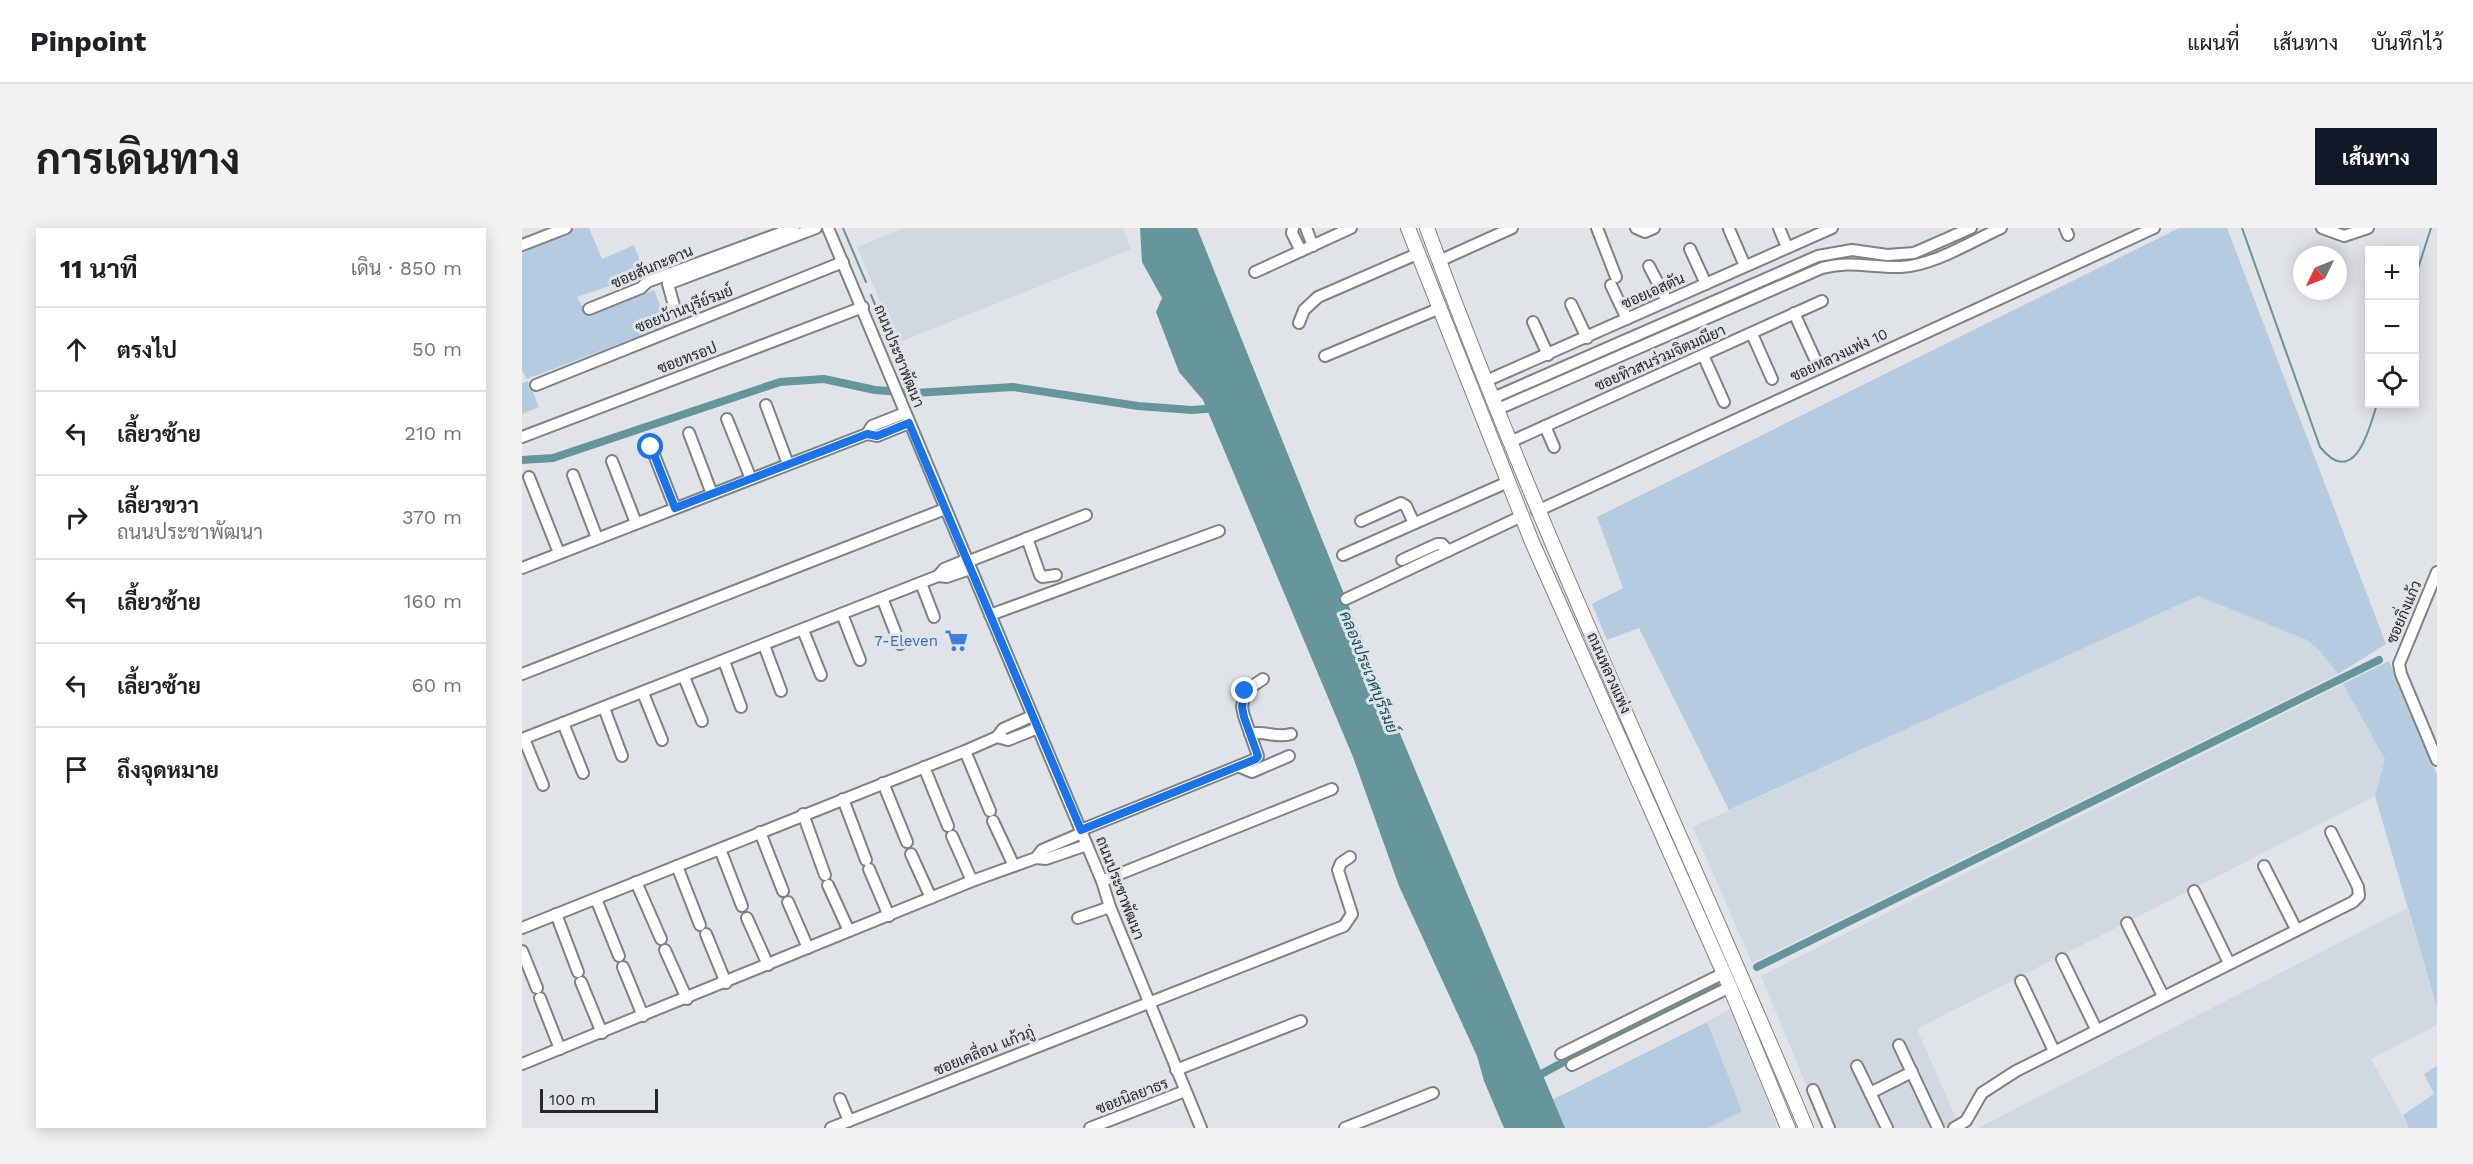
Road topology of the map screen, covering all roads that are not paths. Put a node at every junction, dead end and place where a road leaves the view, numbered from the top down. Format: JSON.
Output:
{"nodes":[{"id":1,"x":566,"y":228,"type":"edge"},
{"id":2,"x":794,"y":228,"type":"edge"},
{"id":3,"x":816,"y":228,"type":"edge"},
{"id":4,"x":828,"y":228,"type":"edge"},
{"id":5,"x":1293,"y":228,"type":"edge"},
{"id":6,"x":1306,"y":228,"type":"edge"},
{"id":7,"x":1351,"y":228,"type":"edge"},
{"id":8,"x":1408,"y":228,"type":"edge"},
{"id":9,"x":1427,"y":228,"type":"edge"},
{"id":10,"x":1512,"y":228,"type":"edge"},
{"id":11,"x":1597,"y":228,"type":"edge"},
{"id":12,"x":1636,"y":228,"type":"edge"},
{"id":13,"x":1654,"y":228,"type":"edge"},
{"id":14,"x":1779,"y":228,"type":"edge"},
{"id":15,"x":1971,"y":228,"type":"edge"},
{"id":16,"x":2001,"y":228,"type":"edge"},
{"id":17,"x":2154,"y":228,"type":"edge"},
{"id":18,"x":2322,"y":228,"type":"edge"},
{"id":19,"x":2368,"y":228,"type":"edge"},
{"id":20,"x":1729,"y":229,"type":"edge"},
{"id":21,"x":1828,"y":229,"type":"edge"},
{"id":22,"x":522,"y":245,"type":"edge"},
{"id":23,"x":1313,"y":246,"type":"junction"},
{"id":24,"x":1788,"y":247,"type":"junction"},
{"id":25,"x":1690,"y":249,"type":"dead end"},
{"id":26,"x":1300,"y":251,"type":"junction"},
{"id":27,"x":1418,"y":254,"type":"junction"},
{"id":28,"x":1439,"y":261,"type":"junction"},
{"id":29,"x":843,"y":262,"type":"junction"},
{"id":30,"x":1649,"y":266,"type":"dead end"},
{"id":31,"x":1745,"y":266,"type":"junction"},
{"id":32,"x":1256,"y":272,"type":"dead end"},
{"id":33,"x":1706,"y":284,"type":"junction"},
{"id":34,"x":1667,"y":301,"type":"junction"},
{"id":35,"x":1822,"y":301,"type":"dead end"},
{"id":36,"x":1454,"y":302,"type":"junction"},
{"id":37,"x":1571,"y":304,"type":"dead end"},
{"id":38,"x":863,"y":307,"type":"junction"},
{"id":39,"x":589,"y":309,"type":"dead end"},
{"id":40,"x":1438,"y":309,"type":"junction"},
{"id":41,"x":676,"y":313,"type":"dead end"},
{"id":42,"x":1794,"y":313,"type":"junction"},
{"id":43,"x":1627,"y":319,"type":"junction"},
{"id":44,"x":1533,"y":322,"type":"dead end"},
{"id":45,"x":1299,"y":323,"type":"dead end"},
{"id":46,"x":1752,"y":334,"type":"junction"},
{"id":47,"x":1587,"y":338,"type":"junction"},
{"id":48,"x":1548,"y":355,"type":"junction"},
{"id":49,"x":1703,"y":355,"type":"junction"},
{"id":50,"x":1325,"y":356,"type":"dead end"},
{"id":51,"x":1815,"y":359,"type":"dead end"},
{"id":52,"x":1548,"y":375,"type":"junction"},
{"id":53,"x":1772,"y":379,"type":"dead end"},
{"id":54,"x":1486,"y":381,"type":"junction"},
{"id":55,"x":536,"y":385,"type":"dead end"},
{"id":56,"x":1552,"y":386,"type":"junction"},
{"id":57,"x":1724,"y":402,"type":"dead end"},
{"id":58,"x":1496,"y":404,"type":"junction"},
{"id":59,"x":766,"y":405,"type":"dead end"},
{"id":60,"x":907,"y":418,"type":"junction"},
{"id":61,"x":727,"y":419,"type":"dead end"},
{"id":62,"x":1545,"y":426,"type":"junction"},
{"id":63,"x":689,"y":432,"type":"dead end"},
{"id":64,"x":522,"y":437,"type":"edge"},
{"id":65,"x":1510,"y":442,"type":"junction"},
{"id":66,"x":651,"y":447,"type":"dead end"},
{"id":67,"x":1554,"y":447,"type":"dead end"},
{"id":68,"x":612,"y":461,"type":"dead end"},
{"id":69,"x":788,"y":464,"type":"junction"},
{"id":70,"x":573,"y":475,"type":"dead end"},
{"id":71,"x":529,"y":477,"type":"dead end"},
{"id":72,"x":751,"y":478,"type":"junction"},
{"id":73,"x":1508,"y":482,"type":"junction"},
{"id":74,"x":712,"y":494,"type":"junction"},
{"id":75,"x":675,"y":508,"type":"junction"},
{"id":76,"x":945,"y":509,"type":"junction"},
{"id":77,"x":1537,"y":511,"type":"junction"},
{"id":78,"x":1086,"y":515,"type":"dead end"},
{"id":79,"x":1522,"y":516,"type":"junction"},
{"id":80,"x":1361,"y":521,"type":"dead end"},
{"id":81,"x":636,"y":523,"type":"junction"},
{"id":82,"x":1414,"y":523,"type":"junction"},
{"id":83,"x":1219,"y":531,"type":"dead end"},
{"id":84,"x":1547,"y":535,"type":"junction"},
{"id":85,"x":597,"y":538,"type":"junction"},
{"id":86,"x":1027,"y":538,"type":"junction"},
{"id":87,"x":1532,"y":542,"type":"junction"},
{"id":88,"x":1448,"y":550,"type":"junction"},
{"id":89,"x":559,"y":553,"type":"junction"},
{"id":90,"x":1343,"y":555,"type":"dead end"},
{"id":91,"x":1402,"y":560,"type":"dead end"},
{"id":92,"x":967,"y":564,"type":"junction"},
{"id":93,"x":522,"y":568,"type":"edge"},
{"id":94,"x":2437,"y":572,"type":"edge"},
{"id":95,"x":1056,"y":575,"type":"dead end"},
{"id":96,"x":921,"y":583,"type":"junction"},
{"id":97,"x":882,"y":598,"type":"junction"},
{"id":98,"x":1346,"y":599,"type":"dead end"},
{"id":99,"x":842,"y":614,"type":"junction"},
{"id":100,"x":990,"y":615,"type":"junction"},
{"id":101,"x":934,"y":617,"type":"dead end"},
{"id":102,"x":802,"y":630,"type":"junction"},
{"id":103,"x":900,"y":644,"type":"dead end"},
{"id":104,"x":764,"y":645,"type":"junction"},
{"id":105,"x":860,"y":660,"type":"dead end"},
{"id":106,"x":724,"y":661,"type":"junction"},
{"id":107,"x":522,"y":674,"type":"edge"},
{"id":108,"x":821,"y":675,"type":"dead end"},
{"id":109,"x":684,"y":677,"type":"junction"},
{"id":110,"x":1263,"y":679,"type":"dead end"},
{"id":111,"x":781,"y":692,"type":"dead end"},
{"id":112,"x":643,"y":693,"type":"junction"},
{"id":113,"x":741,"y":707,"type":"dead end"},
{"id":114,"x":604,"y":708,"type":"junction"},
{"id":115,"x":1032,"y":716,"type":"junction"},
{"id":116,"x":702,"y":721,"type":"dead end"},
{"id":117,"x":563,"y":723,"type":"junction"},
{"id":118,"x":1038,"y":729,"type":"junction"},
{"id":119,"x":1250,"y":734,"type":"junction"},
{"id":120,"x":1291,"y":734,"type":"dead end"},
{"id":121,"x":997,"y":737,"type":"junction"},
{"id":122,"x":523,"y":739,"type":"edge"},
{"id":123,"x":662,"y":740,"type":"dead end"},
{"id":124,"x":965,"y":751,"type":"junction"},
{"id":125,"x":622,"y":756,"type":"dead end"},
{"id":126,"x":1289,"y":756,"type":"dead end"},
{"id":127,"x":2437,"y":760,"type":"edge"},
{"id":128,"x":924,"y":766,"type":"junction"},
{"id":129,"x":1240,"y":767,"type":"junction"},
{"id":130,"x":582,"y":773,"type":"dead end"},
{"id":131,"x":883,"y":783,"type":"junction"},
{"id":132,"x":543,"y":785,"type":"dead end"},
{"id":133,"x":1332,"y":789,"type":"dead end"},
{"id":134,"x":843,"y":799,"type":"junction"},
{"id":135,"x":803,"y":814,"type":"junction"},
{"id":136,"x":760,"y":832,"type":"junction"},
{"id":137,"x":1081,"y":832,"type":"junction"},
{"id":138,"x":2331,"y":832,"type":"dead end"},
{"id":139,"x":907,"y":842,"type":"dead end"},
{"id":140,"x":1087,"y":845,"type":"junction"},
{"id":141,"x":720,"y":849,"type":"junction"},
{"id":142,"x":911,"y":854,"type":"dead end"},
{"id":143,"x":1350,"y":857,"type":"dead end"},
{"id":144,"x":1036,"y":858,"type":"junction"},
{"id":145,"x":677,"y":866,"type":"junction"},
{"id":146,"x":1014,"y":866,"type":"junction"},
{"id":147,"x":2264,"y":866,"type":"dead end"},
{"id":148,"x":972,"y":881,"type":"junction"},
{"id":149,"x":1102,"y":881,"type":"junction"},
{"id":150,"x":636,"y":882,"type":"junction"},
{"id":151,"x":783,"y":891,"type":"dead end"},
{"id":152,"x":2194,"y":891,"type":"dead end"},
{"id":153,"x":931,"y":898,"type":"junction"},
{"id":154,"x":596,"y":899,"type":"junction"},
{"id":155,"x":788,"y":902,"type":"dead end"},
{"id":156,"x":742,"y":906,"type":"dead end"},
{"id":157,"x":1110,"y":907,"type":"junction"},
{"id":158,"x":556,"y":914,"type":"junction"},
{"id":159,"x":889,"y":916,"type":"junction"},
{"id":160,"x":747,"y":918,"type":"dead end"},
{"id":161,"x":1078,"y":918,"type":"dead end"},
{"id":162,"x":2127,"y":923,"type":"dead end"},
{"id":163,"x":522,"y":928,"type":"edge"},
{"id":164,"x":2296,"y":929,"type":"junction"},
{"id":165,"x":849,"y":932,"type":"junction"},
{"id":166,"x":661,"y":939,"type":"dead end"},
{"id":167,"x":808,"y":948,"type":"junction"},
{"id":168,"x":665,"y":950,"type":"dead end"},
{"id":169,"x":522,"y":951,"type":"edge"},
{"id":170,"x":2062,"y":959,"type":"dead end"},
{"id":171,"x":2229,"y":963,"type":"junction"},
{"id":172,"x":768,"y":965,"type":"junction"},
{"id":173,"x":1724,"y":973,"type":"junction"},
{"id":174,"x":2021,"y":981,"type":"dead end"},
{"id":175,"x":726,"y":983,"type":"junction"},
{"id":176,"x":1730,"y":987,"type":"junction"},
{"id":177,"x":2163,"y":996,"type":"junction"},
{"id":178,"x":687,"y":999,"type":"junction"},
{"id":179,"x":1148,"y":1002,"type":"junction"},
{"id":180,"x":643,"y":1016,"type":"junction"},
{"id":181,"x":1302,"y":1021,"type":"dead end"},
{"id":182,"x":2096,"y":1029,"type":"junction"},
{"id":183,"x":602,"y":1033,"type":"junction"},
{"id":184,"x":1899,"y":1045,"type":"dead end"},
{"id":185,"x":560,"y":1049,"type":"junction"},
{"id":186,"x":2054,"y":1051,"type":"junction"},
{"id":187,"x":1561,"y":1054,"type":"dead end"},
{"id":188,"x":522,"y":1064,"type":"edge"},
{"id":189,"x":1572,"y":1065,"type":"dead end"},
{"id":190,"x":1857,"y":1066,"type":"dead end"},
{"id":191,"x":1176,"y":1070,"type":"junction"},
{"id":192,"x":1912,"y":1072,"type":"junction"},
{"id":193,"x":1813,"y":1090,"type":"dead end"},
{"id":194,"x":1185,"y":1091,"type":"junction"},
{"id":195,"x":1433,"y":1093,"type":"dead end"},
{"id":196,"x":1870,"y":1093,"type":"junction"},
{"id":197,"x":840,"y":1099,"type":"dead end"},
{"id":198,"x":849,"y":1121,"type":"junction"},
{"id":199,"x":831,"y":1128,"type":"edge"},
{"id":200,"x":1090,"y":1128,"type":"edge"},
{"id":201,"x":1201,"y":1128,"type":"edge"},
{"id":202,"x":1345,"y":1128,"type":"edge"},
{"id":203,"x":1788,"y":1128,"type":"edge"},
{"id":204,"x":1806,"y":1128,"type":"edge"},
{"id":205,"x":1829,"y":1128,"type":"edge"},
{"id":206,"x":1887,"y":1128,"type":"edge"},
{"id":207,"x":1938,"y":1128,"type":"edge"},
{"id":208,"x":1954,"y":1128,"type":"edge"}],
"edges":[{"from":1,"to":22,"type":"street"},
{"from":2,"to":39,"type":"street","name":"ซอยสันกะดาน"},
{"from":3,"to":41,"type":"street"},
{"from":4,"to":29,"type":"street","name":"ถนนประชาพัฒนา"},
{"from":5,"to":26,"type":"street"},
{"from":6,"to":23,"type":"street"},
{"from":7,"to":23,"type":"street"},
{"from":8,"to":27,"type":"main road","name":"ถนนหลวงแพ่ง"},
{"from":9,"to":28,"type":"main road","name":"ถนนหลวงแพ่ง"},
{"from":10,"to":28,"type":"street"},
{"from":11,"to":43,"type":"street"},
{"from":12,"to":13,"type":"street"},
{"from":14,"to":24,"type":"street"},
{"from":15,"to":52,"type":"street"},
{"from":16,"to":56,"type":"street"},
{"from":17,"to":77,"type":"street","name":"ซอยหลวงแพ่ง 10"},
{"from":18,"to":19,"type":"street"},
{"from":20,"to":31,"type":"street"},
{"from":21,"to":24,"type":"street","name":"ซอยเอสตัน"},
{"from":23,"to":26,"type":"street"},
{"from":24,"to":31,"type":"street","name":"ซอยเอสตัน"},
{"from":25,"to":33,"type":"street"},
{"from":26,"to":32,"type":"street"},
{"from":27,"to":40,"type":"main road","name":"ถนนหลวงแพ่ง"},
{"from":27,"to":45,"type":"street"},
{"from":28,"to":36,"type":"main road","name":"ถนนหลวงแพ่ง"},
{"from":29,"to":38,"type":"street","name":"ถนนประชาพัฒนา"},
{"from":29,"to":55,"type":"street","name":"ซอยบ้านบุรีย์รมย์"},
{"from":30,"to":34,"type":"street"},
{"from":31,"to":33,"type":"street","name":"ซอยเอสตัน"},
{"from":33,"to":34,"type":"street","name":"ซอยเอสตัน"},
{"from":34,"to":43,"type":"street","name":"ซอยเอสตัน"},
{"from":35,"to":42,"type":"street","name":"ซอยทิวสนร่วมจิตมณียา"},
{"from":36,"to":40,"type":"main road"},
{"from":36,"to":54,"type":"main road","name":"ถนนหลวงแพ่ง"},
{"from":37,"to":47,"type":"street"},
{"from":38,"to":60,"type":"street","name":"ถนนประชาพัฒนา"},
{"from":38,"to":64,"type":"street","name":"ซอยทรอป"},
{"from":40,"to":50,"type":"street"},
{"from":40,"to":73,"type":"main road","name":"ถนนหลวงแพ่ง"},
{"from":42,"to":46,"type":"street","name":"ซอยทิวสนร่วมจิตมณียา"},
{"from":42,"to":51,"type":"street"},
{"from":43,"to":47,"type":"street","name":"ซอยเอสตัน"},
{"from":44,"to":48,"type":"street"},
{"from":46,"to":49,"type":"street","name":"ซอยทิวสนร่วมจิตมณียา"},
{"from":46,"to":53,"type":"street"},
{"from":47,"to":48,"type":"street","name":"ซอยเอสตัน"},
{"from":48,"to":54,"type":"street","name":"ซอยเอสตัน"},
{"from":49,"to":57,"type":"street"},
{"from":49,"to":62,"type":"street","name":"ซอยทิวสนร่วมจิตมณียา"},
{"from":52,"to":56,"type":"street"},
{"from":52,"to":58,"type":"street"},
{"from":54,"to":58,"type":"main road","name":"ถนนหลวงแพ่ง"},
{"from":56,"to":58,"type":"street"},
{"from":58,"to":65,"type":"main road","name":"ถนนหลวงแพ่ง"},
{"from":59,"to":69,"type":"street"},
{"from":60,"to":69,"type":"street"},
{"from":60,"to":76,"type":"street","name":"ถนนประชาพัฒนา"},
{"from":61,"to":72,"type":"street"},
{"from":62,"to":65,"type":"street","name":"ซอยทิวสนร่วมจิตมณียา"},
{"from":62,"to":67,"type":"street"},
{"from":63,"to":74,"type":"street"},
{"from":65,"to":77,"type":"main road","name":"ถนนหลวงแพ่ง"},
{"from":66,"to":75,"type":"street"},
{"from":68,"to":81,"type":"street"},
{"from":69,"to":72,"type":"street"},
{"from":70,"to":85,"type":"street"},
{"from":71,"to":89,"type":"street"},
{"from":72,"to":74,"type":"street"},
{"from":73,"to":79,"type":"main road","name":"ถนนหลวงแพ่ง"},
{"from":73,"to":82,"type":"street"},
{"from":74,"to":75,"type":"street"},
{"from":75,"to":81,"type":"street"},
{"from":76,"to":92,"type":"street","name":"ถนนประชาพัฒนา"},
{"from":76,"to":107,"type":"street"},
{"from":77,"to":84,"type":"main road","name":"ถนนหลวงแพ่ง"},
{"from":78,"to":86,"type":"street"},
{"from":79,"to":87,"type":"main road","name":"ถนนหลวงแพ่ง"},
{"from":79,"to":88,"type":"street"},
{"from":80,"to":82,"type":"street"},
{"from":81,"to":85,"type":"street"},
{"from":82,"to":90,"type":"street"},
{"from":83,"to":100,"type":"street"},
{"from":84,"to":87,"type":"main road"},
{"from":84,"to":204,"type":"main road","name":"ถนนหลวงแพ่ง"},
{"from":85,"to":89,"type":"street"},
{"from":86,"to":92,"type":"street"},
{"from":86,"to":95,"type":"street"},
{"from":87,"to":173,"type":"main road","name":"ถนนหลวงแพ่ง"},
{"from":88,"to":91,"type":"street"},
{"from":88,"to":98,"type":"street"},
{"from":89,"to":93,"type":"street"},
{"from":92,"to":96,"type":"street"},
{"from":92,"to":100,"type":"street","name":"ถนนประชาพัฒนา"},
{"from":94,"to":127,"type":"street","name":"ซอยกิ่งแก้ว"},
{"from":96,"to":97,"type":"street"},
{"from":96,"to":101,"type":"street"},
{"from":97,"to":99,"type":"street"},
{"from":97,"to":103,"type":"street"},
{"from":99,"to":102,"type":"street"},
{"from":99,"to":105,"type":"street"},
{"from":100,"to":115,"type":"street","name":"ถนนประชาพัฒนา"},
{"from":102,"to":104,"type":"street"},
{"from":102,"to":108,"type":"street"},
{"from":104,"to":106,"type":"street"},
{"from":104,"to":111,"type":"street"},
{"from":106,"to":109,"type":"street"},
{"from":106,"to":113,"type":"street"},
{"from":109,"to":112,"type":"street"},
{"from":109,"to":116,"type":"street"},
{"from":110,"to":119,"type":"street"},
{"from":112,"to":114,"type":"street"},
{"from":112,"to":123,"type":"street"},
{"from":114,"to":117,"type":"street"},
{"from":114,"to":125,"type":"street"},
{"from":115,"to":118,"type":"street","name":"ถนนประชาพัฒนา"},
{"from":115,"to":121,"type":"street"},
{"from":117,"to":122,"type":"street"},
{"from":117,"to":130,"type":"street"},
{"from":118,"to":121,"type":"street"},
{"from":118,"to":137,"type":"street","name":"ถนนประชาพัฒนา"},
{"from":119,"to":120,"type":"street"},
{"from":119,"to":129,"type":"street"},
{"from":121,"to":124,"type":"street"},
{"from":122,"to":132,"type":"street"},
{"from":124,"to":128,"type":"street"},
{"from":124,"to":146,"type":"street"},
{"from":126,"to":129,"type":"street"},
{"from":128,"to":131,"type":"street"},
{"from":128,"to":148,"type":"street"},
{"from":129,"to":137,"type":"street"},
{"from":131,"to":134,"type":"street"},
{"from":131,"to":139,"type":"street"},
{"from":133,"to":149,"type":"street"},
{"from":134,"to":135,"type":"street"},
{"from":134,"to":159,"type":"street"},
{"from":135,"to":136,"type":"street"},
{"from":135,"to":165,"type":"street"},
{"from":136,"to":141,"type":"street"},
{"from":136,"to":151,"type":"street"},
{"from":137,"to":140,"type":"street","name":"ถนนประชาพัฒนา"},
{"from":137,"to":144,"type":"street"},
{"from":138,"to":164,"type":"street"},
{"from":140,"to":144,"type":"street"},
{"from":140,"to":149,"type":"street","name":"ถนนประชาพัฒนา"},
{"from":141,"to":145,"type":"street"},
{"from":141,"to":156,"type":"street"},
{"from":142,"to":153,"type":"street"},
{"from":143,"to":179,"type":"street","name":"ซอยเคลื่อน แก้วภู่"},
{"from":144,"to":146,"type":"street"},
{"from":145,"to":150,"type":"street"},
{"from":145,"to":175,"type":"street"},
{"from":146,"to":148,"type":"street"},
{"from":147,"to":164,"type":"street"},
{"from":148,"to":153,"type":"street"},
{"from":149,"to":157,"type":"street","name":"ถนนประชาพัฒนา"},
{"from":150,"to":154,"type":"street"},
{"from":150,"to":166,"type":"street"},
{"from":152,"to":171,"type":"street"},
{"from":153,"to":159,"type":"street"},
{"from":154,"to":158,"type":"street"},
{"from":154,"to":180,"type":"street"},
{"from":155,"to":167,"type":"street"},
{"from":157,"to":161,"type":"street"},
{"from":157,"to":179,"type":"street","name":"ถนนประชาพัฒนา"},
{"from":158,"to":163,"type":"street"},
{"from":158,"to":183,"type":"street"},
{"from":159,"to":165,"type":"street"},
{"from":160,"to":172,"type":"street"},
{"from":162,"to":177,"type":"street"},
{"from":164,"to":171,"type":"street"},
{"from":165,"to":167,"type":"street"},
{"from":167,"to":172,"type":"street"},
{"from":168,"to":178,"type":"street"},
{"from":169,"to":185,"type":"street"},
{"from":170,"to":182,"type":"street"},
{"from":171,"to":177,"type":"street"},
{"from":172,"to":175,"type":"street"},
{"from":173,"to":176,"type":"main road","name":"ถนนหลวงแพ่ง"},
{"from":173,"to":187,"type":"street"},
{"from":174,"to":186,"type":"street"},
{"from":175,"to":178,"type":"street"},
{"from":176,"to":189,"type":"street"},
{"from":176,"to":203,"type":"main road","name":"ถนนหลวงแพ่ง"},
{"from":177,"to":182,"type":"street"},
{"from":178,"to":180,"type":"street"},
{"from":179,"to":191,"type":"street","name":"ถนนประชาพัฒนา"},
{"from":179,"to":198,"type":"street","name":"ซอยเคลื่อน แก้วภู่"},
{"from":180,"to":183,"type":"street"},
{"from":181,"to":191,"type":"street"},
{"from":182,"to":186,"type":"street"},
{"from":183,"to":185,"type":"street"},
{"from":184,"to":192,"type":"street"},
{"from":185,"to":188,"type":"street"},
{"from":186,"to":208,"type":"street"},
{"from":190,"to":196,"type":"street"},
{"from":191,"to":194,"type":"street","name":"ถนนประชาพัฒนา"},
{"from":192,"to":196,"type":"street"},
{"from":192,"to":207,"type":"street"},
{"from":193,"to":205,"type":"street"},
{"from":194,"to":200,"type":"street","name":"ซอยนิลยาธร"},
{"from":194,"to":201,"type":"street","name":"ถนนประชาพัฒนา"},
{"from":195,"to":202,"type":"street"},
{"from":196,"to":206,"type":"street"},
{"from":197,"to":198,"type":"street"},
{"from":198,"to":199,"type":"street","name":"ซอยเคลื่อน แก้วภู่"}]}
